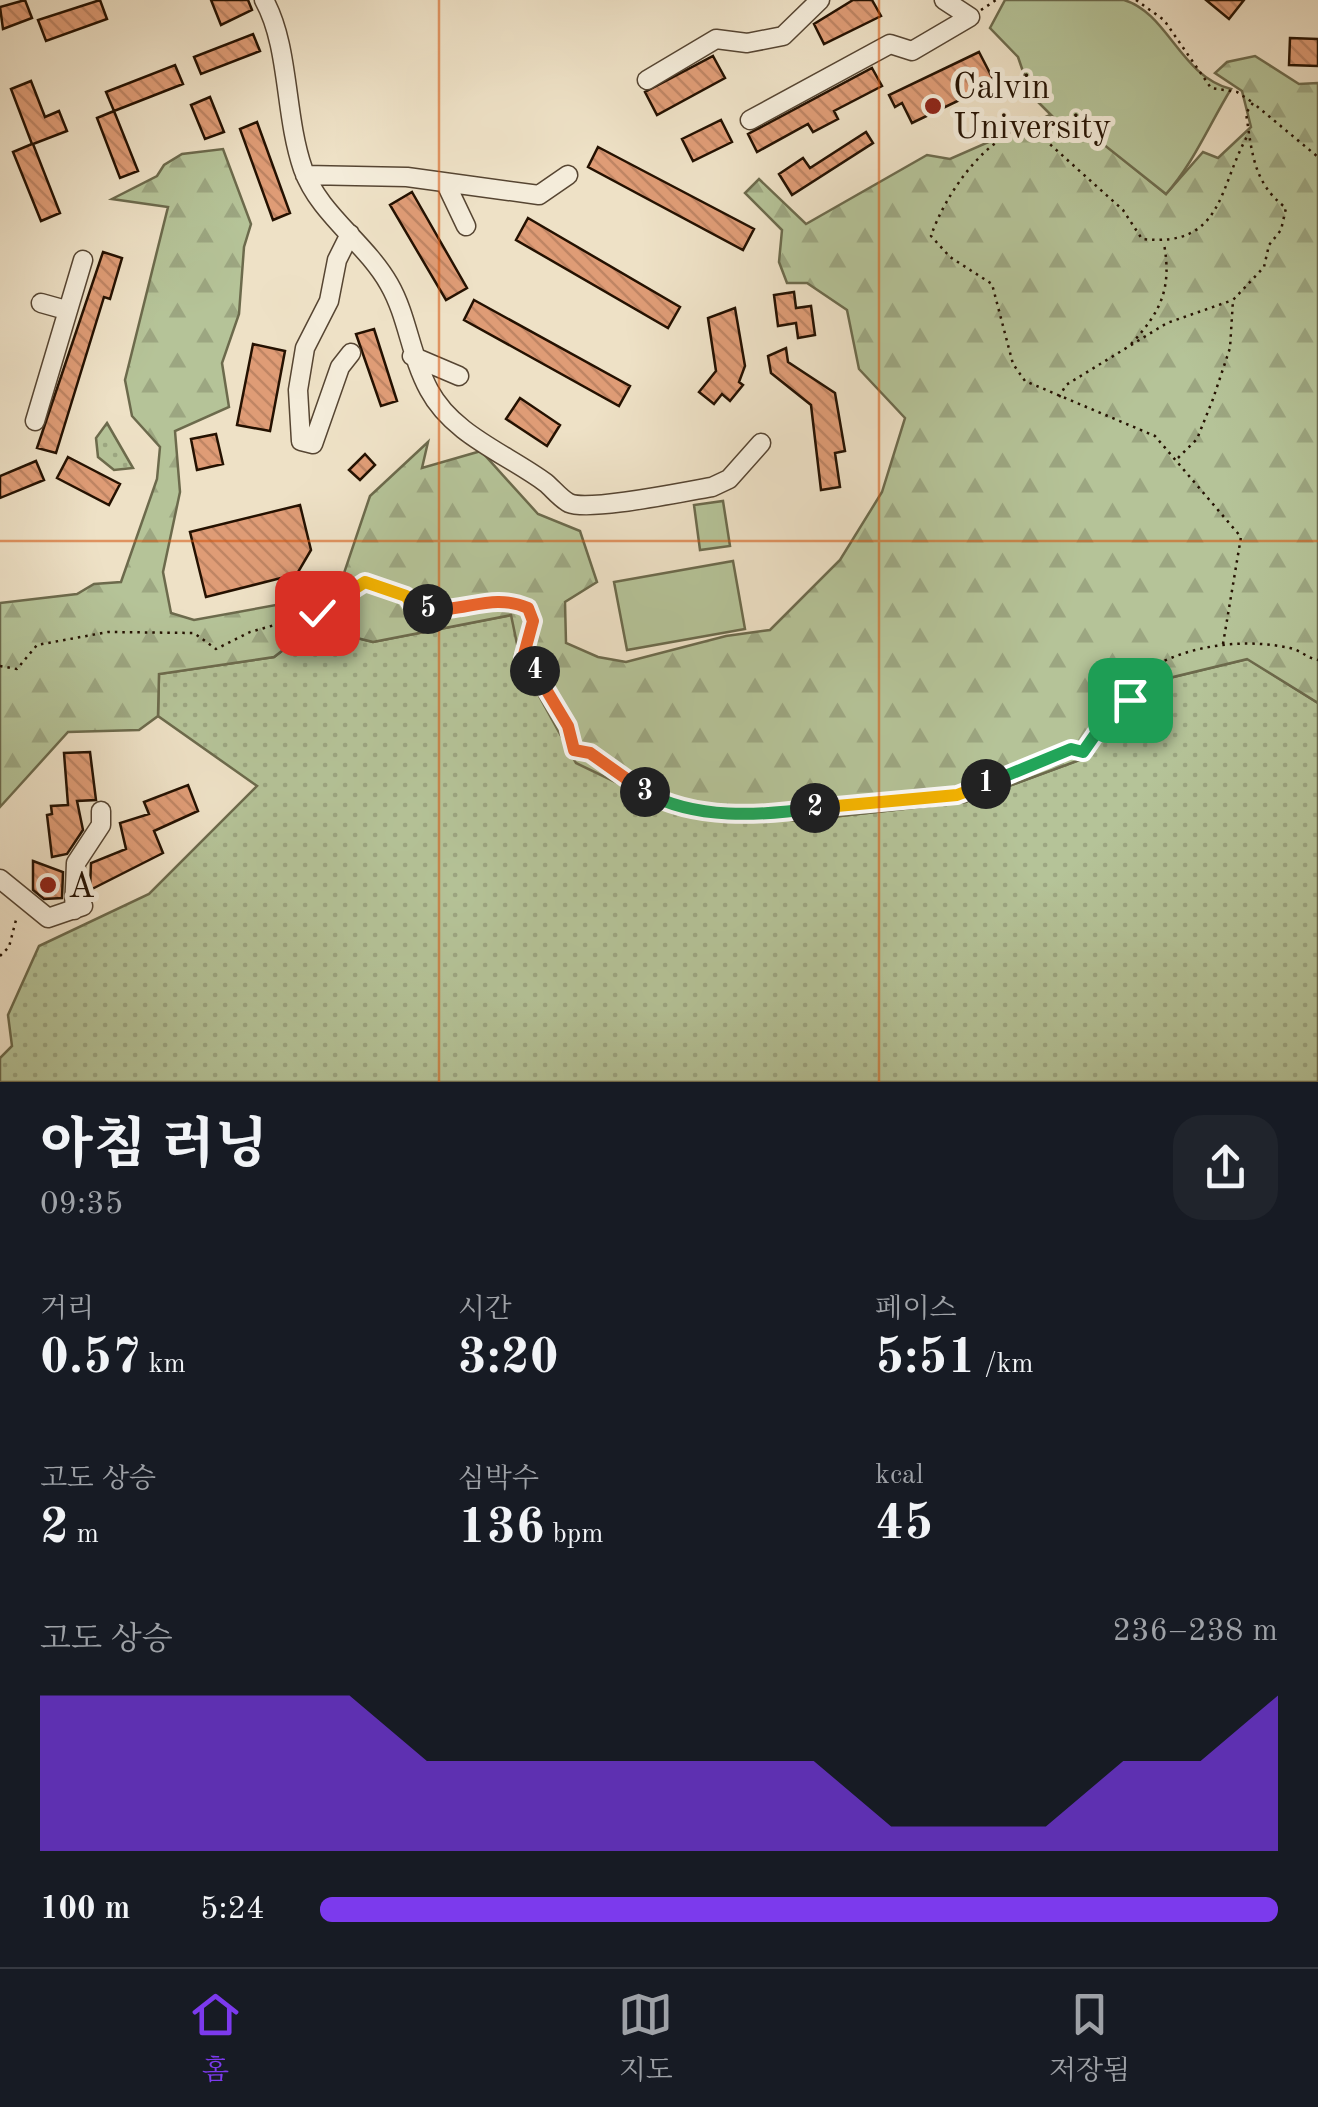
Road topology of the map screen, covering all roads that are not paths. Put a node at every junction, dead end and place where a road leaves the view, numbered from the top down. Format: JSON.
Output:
{"nodes":[{"id":1,"x":264,"y":0,"type":"edge"},
{"id":2,"x":820,"y":0,"type":"edge"},
{"id":3,"x":944,"y":0,"type":"edge"},
{"id":4,"x":646,"y":80,"type":"dead end"},
{"id":5,"x":750,"y":120,"type":"dead end"},
{"id":6,"x":305,"y":175,"type":"junction"},
{"id":7,"x":568,"y":175,"type":"dead end"},
{"id":8,"x":446,"y":184,"type":"junction"},
{"id":9,"x":466,"y":226,"type":"dead end"},
{"id":10,"x":350,"y":234,"type":"junction"},
{"id":11,"x":83,"y":260,"type":"dead end"},
{"id":12,"x":40,"y":303,"type":"dead end"},
{"id":13,"x":66,"y":310,"type":"junction"},
{"id":14,"x":351,"y":353,"type":"dead end"},
{"id":15,"x":412,"y":356,"type":"junction"},
{"id":16,"x":459,"y":376,"type":"dead end"},
{"id":17,"x":35,"y":421,"type":"dead end"},
{"id":18,"x":761,"y":443,"type":"dead end"},
{"id":19,"x":101,"y":811,"type":"dead end"},
{"id":20,"x":0,"y":879,"type":"edge"}],
"edges":[{"from":1,"to":6,"type":"street"},
{"from":2,"to":4,"type":"street"},
{"from":3,"to":5,"type":"street"},
{"from":6,"to":8,"type":"street"},
{"from":6,"to":10,"type":"street"},
{"from":7,"to":8,"type":"street"},
{"from":8,"to":9,"type":"street"},
{"from":10,"to":14,"type":"street"},
{"from":10,"to":15,"type":"street"},
{"from":11,"to":13,"type":"street"},
{"from":12,"to":13,"type":"street"},
{"from":13,"to":17,"type":"street"},
{"from":15,"to":16,"type":"street"},
{"from":15,"to":18,"type":"street"},
{"from":19,"to":20,"type":"street"}]}
